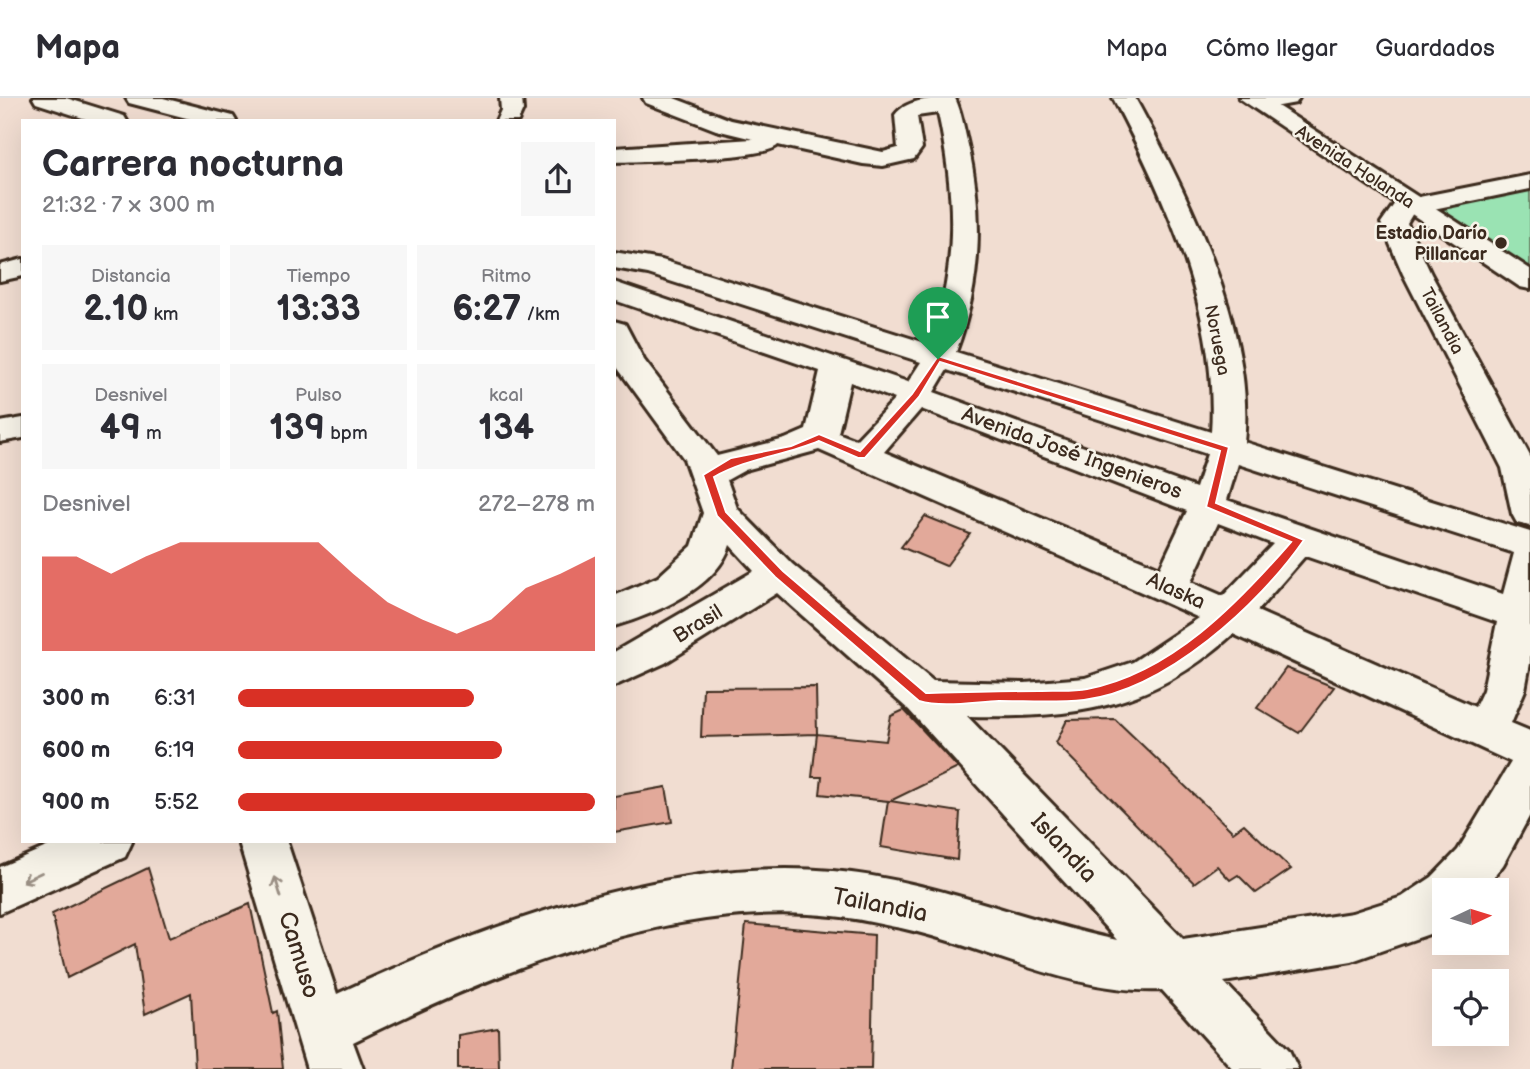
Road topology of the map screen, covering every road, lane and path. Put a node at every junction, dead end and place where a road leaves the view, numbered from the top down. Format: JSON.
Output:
{"nodes":[{"id":1,"x":44,"y":98,"type":"edge"},
{"id":2,"x":137,"y":98,"type":"edge"},
{"id":3,"x":511,"y":98,"type":"edge"},
{"id":4,"x":654,"y":98,"type":"edge"},
{"id":5,"x":1124,"y":98,"type":"edge"},
{"id":6,"x":1288,"y":98,"type":"edge"},
{"id":7,"x":946,"y":101,"type":"edge"},
{"id":8,"x":1254,"y":101,"type":"edge"},
{"id":9,"x":110,"y":119,"type":"edge"},
{"id":10,"x":217,"y":119,"type":"edge"},
{"id":11,"x":508,"y":119,"type":"edge"},
{"id":12,"x":790,"y":140,"type":"junction"},
{"id":13,"x":616,"y":155,"type":"edge"},
{"id":14,"x":1530,"y":182,"type":"edge"},
{"id":15,"x":1413,"y":205,"type":"junction"},
{"id":16,"x":616,"y":260,"type":"edge"},
{"id":17,"x":21,"y":268,"type":"edge"},
{"id":18,"x":0,"y":273,"type":"edge"},
{"id":19,"x":1530,"y":281,"type":"edge"},
{"id":20,"x":616,"y":291,"type":"edge"},
{"id":21,"x":616,"y":334,"type":"edge"},
{"id":22,"x":938,"y":359,"type":"junction"},
{"id":23,"x":837,"y":366,"type":"junction"},
{"id":24,"x":916,"y":395,"type":"junction"},
{"id":25,"x":21,"y":428,"type":"edge"},
{"id":26,"x":0,"y":432,"type":"edge"},
{"id":27,"x":819,"y":437,"type":"junction"},
{"id":28,"x":1225,"y":449,"type":"junction"},
{"id":29,"x":862,"y":455,"type":"junction"},
{"id":30,"x":709,"y":475,"type":"junction"},
{"id":31,"x":1210,"y":505,"type":"junction"},
{"id":32,"x":721,"y":513,"type":"junction"},
{"id":33,"x":1530,"y":514,"type":"edge"},
{"id":34,"x":1298,"y":540,"type":"junction"},
{"id":35,"x":1530,"y":545,"type":"edge"},
{"id":36,"x":1530,"y":558,"type":"edge"},
{"id":37,"x":779,"y":574,"type":"junction"},
{"id":38,"x":1169,"y":588,"type":"junction"},
{"id":39,"x":616,"y":611,"type":"edge"},
{"id":40,"x":1229,"y":615,"type":"junction"},
{"id":41,"x":1525,"y":616,"type":"edge"},
{"id":42,"x":616,"y":669,"type":"edge"},
{"id":43,"x":924,"y":698,"type":"junction"},
{"id":44,"x":1485,"y":731,"type":"junction"},
{"id":45,"x":1530,"y":751,"type":"edge"},
{"id":46,"x":1530,"y":770,"type":"edge"},
{"id":47,"x":106,"y":843,"type":"edge"},
{"id":48,"x":263,"y":843,"type":"edge"},
{"id":49,"x":1464,"y":878,"type":"edge"},
{"id":50,"x":0,"y":891,"type":"edge"},
{"id":51,"x":1432,"y":904,"type":"edge"},
{"id":52,"x":1173,"y":965,"type":"junction"},
{"id":53,"x":329,"y":1049,"type":"edge"},
{"id":54,"x":1270,"y":1069,"type":"edge"}],
"edges":[{"from":1,"to":9,"type":"street"},
{"from":2,"to":10,"type":"street"},
{"from":3,"to":11,"type":"street"},
{"from":4,"to":12,"type":"street"},
{"from":5,"to":28,"type":"street","name":"Noruega"},
{"from":6,"to":8,"type":"street"},
{"from":7,"to":12,"type":"street"},
{"from":7,"to":22,"type":"street"},
{"from":8,"to":15,"type":"street","name":"Avenida Holanda"},
{"from":12,"to":13,"type":"street"},
{"from":14,"to":15,"type":"street"},
{"from":15,"to":19,"type":"street","name":"Avenida Holanda"},
{"from":15,"to":33,"type":"street","name":"Tailandia"},
{"from":16,"to":22,"type":"street"},
{"from":17,"to":18,"type":"street"},
{"from":20,"to":23,"type":"street","name":"Avenida José Ingenieros"},
{"from":21,"to":30,"type":"street"},
{"from":22,"to":24,"type":"street"},
{"from":22,"to":28,"type":"street"},
{"from":23,"to":24,"type":"street","name":"Avenida José Ingenieros"},
{"from":23,"to":27,"type":"street"},
{"from":24,"to":29,"type":"street"},
{"from":24,"to":31,"type":"street","name":"Avenida José Ingenieros"},
{"from":25,"to":26,"type":"street"},
{"from":27,"to":29,"type":"street","name":"Alaska"},
{"from":27,"to":30,"type":"street"},
{"from":28,"to":31,"type":"street","name":"Noruega"},
{"from":28,"to":35,"type":"street"},
{"from":29,"to":38,"type":"street","name":"Alaska"},
{"from":30,"to":32,"type":"street"},
{"from":31,"to":34,"type":"street","name":"Avenida José Ingenieros"},
{"from":31,"to":38,"type":"street","name":"Noruega"},
{"from":32,"to":37,"type":"street","name":"Islandia"},
{"from":32,"to":39,"type":"street"},
{"from":34,"to":40,"type":"street"},
{"from":34,"to":41,"type":"street","name":"Avenida José Ingenieros"},
{"from":36,"to":41,"type":"street"},
{"from":37,"to":42,"type":"street","name":"Brasil"},
{"from":37,"to":43,"type":"street","name":"Islandia"},
{"from":38,"to":40,"type":"street","name":"Alaska"},
{"from":40,"to":43,"type":"street"},
{"from":40,"to":44,"type":"street","name":"Alaska"},
{"from":41,"to":44,"type":"street"},
{"from":43,"to":52,"type":"street","name":"Islandia"},
{"from":44,"to":45,"type":"street","name":"Alaska"},
{"from":46,"to":49,"type":"street"},
{"from":47,"to":50,"type":"street","one_way":true},
{"from":53,"to":48,"type":"street","name":"Camuso","one_way":true},
{"from":51,"to":52,"type":"street","name":"Tailandia"},
{"from":52,"to":53,"type":"street","name":"Tailandia"},
{"from":52,"to":54,"type":"street","name":"Islandia"}]}
